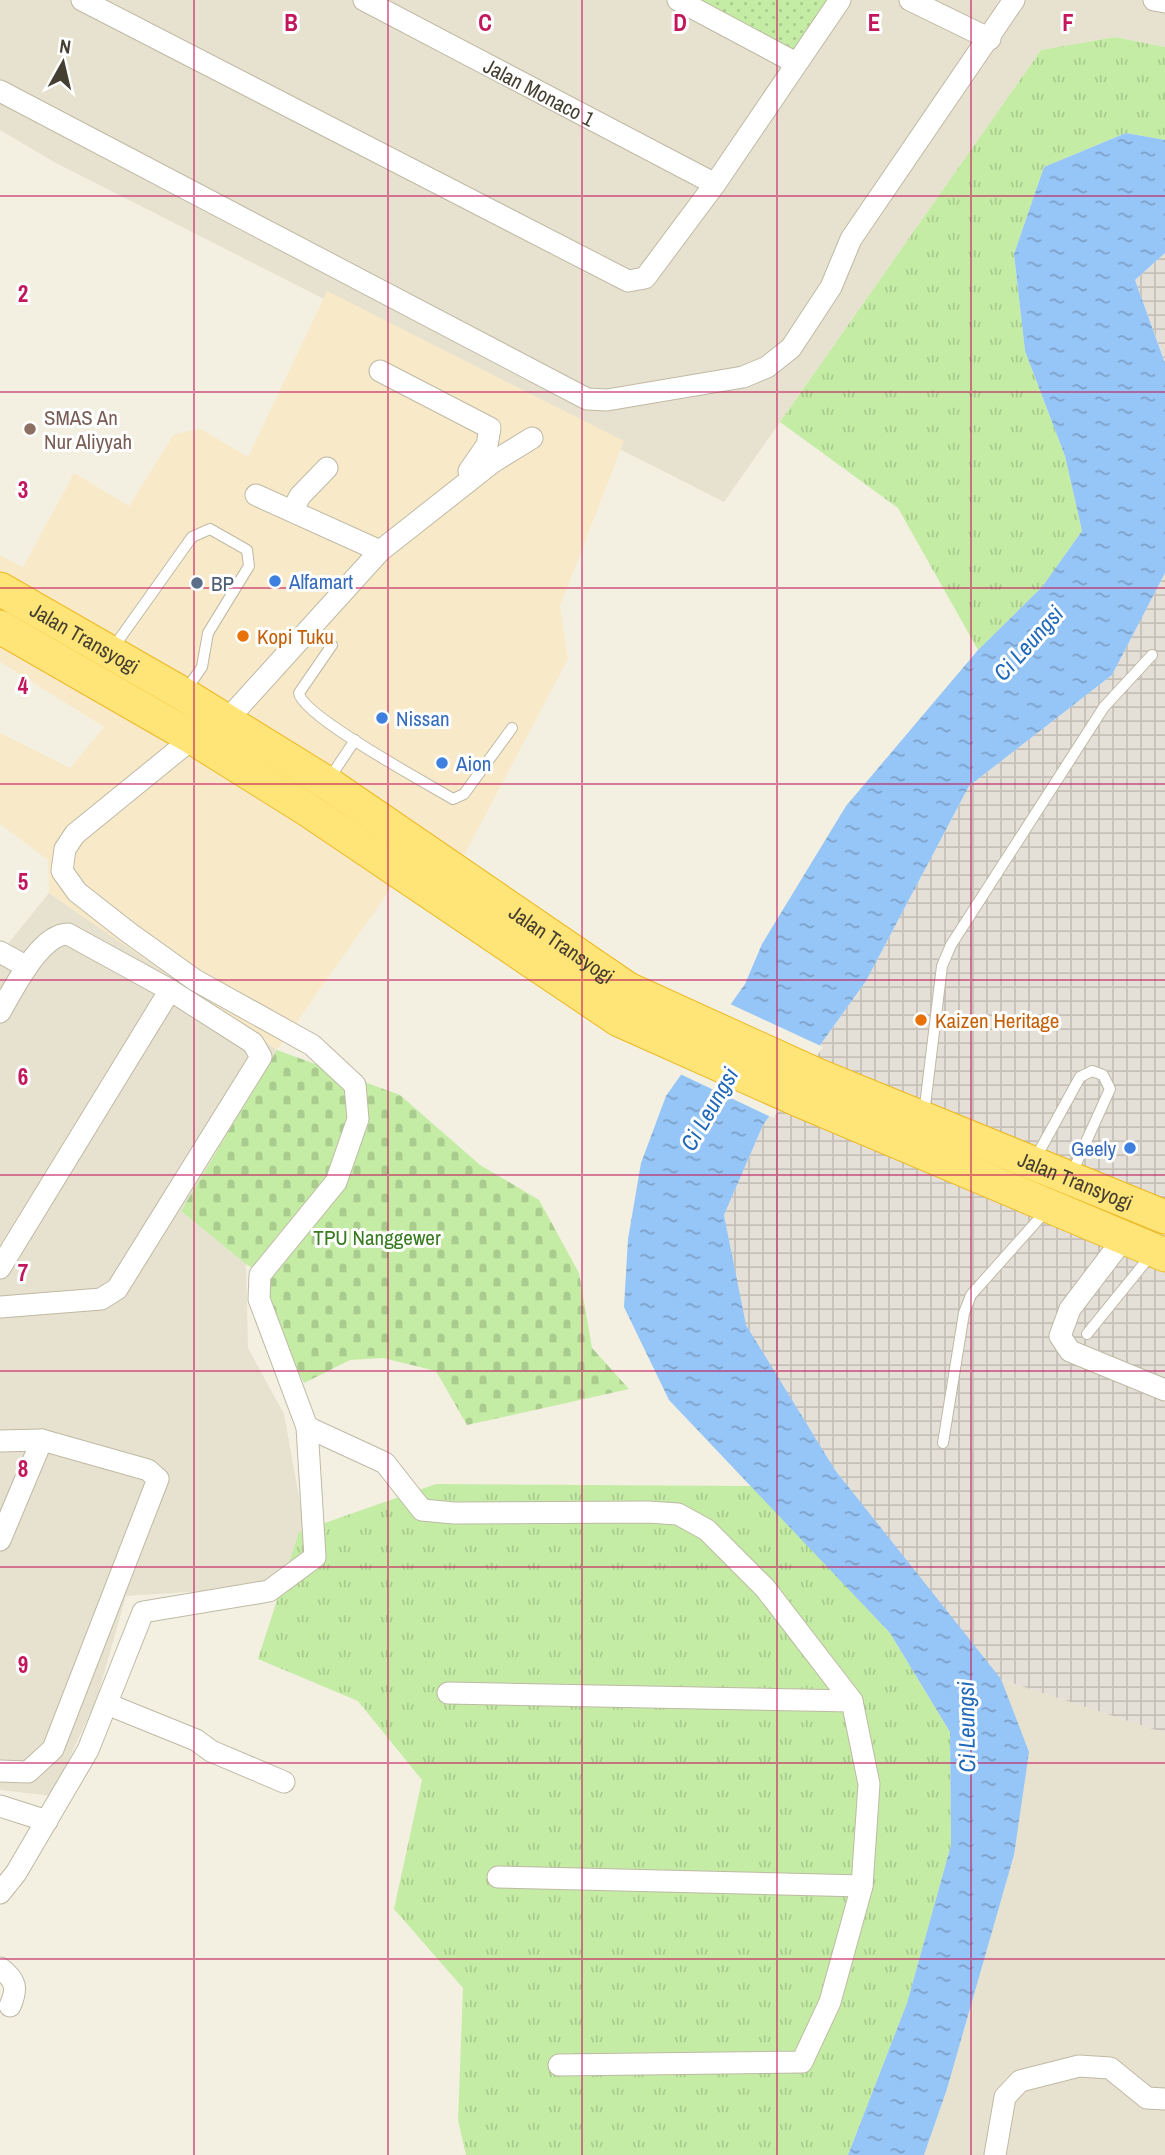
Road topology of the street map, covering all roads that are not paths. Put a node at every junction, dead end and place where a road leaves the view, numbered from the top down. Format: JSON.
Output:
{"nodes":[{"id":1,"x":82,"y":0,"type":"edge"},
{"id":2,"x":364,"y":0,"type":"edge"},
{"id":3,"x":678,"y":0,"type":"edge"},
{"id":4,"x":840,"y":0,"type":"edge"},
{"id":5,"x":910,"y":0,"type":"edge"},
{"id":6,"x":1014,"y":0,"type":"edge"},
{"id":7,"x":1154,"y":0,"type":"edge"},
{"id":8,"x":1165,"y":2,"type":"edge"},
{"id":9,"x":990,"y":39,"type":"junction"},
{"id":10,"x":796,"y":63,"type":"junction"},
{"id":11,"x":0,"y":91,"type":"edge"},
{"id":12,"x":715,"y":184,"type":"junction"},
{"id":13,"x":380,"y":371,"type":"dead end"},
{"id":14,"x":532,"y":438,"type":"dead end"},
{"id":15,"x":327,"y":468,"type":"dead end"},
{"id":16,"x":256,"y":495,"type":"dead end"},
{"id":17,"x":292,"y":511,"type":"junction"},
{"id":18,"x":373,"y":548,"type":"junction"},
{"id":19,"x":0,"y":589,"type":"edge"},
{"id":20,"x":0,"y":627,"type":"edge"},
{"id":21,"x":332,"y":645,"type":"dead end"},
{"id":22,"x":110,"y":653,"type":"junction"},
{"id":23,"x":1152,"y":655,"type":"dead end"},
{"id":24,"x":183,"y":694,"type":"junction"},
{"id":25,"x":226,"y":721,"type":"junction"},
{"id":26,"x":512,"y":728,"type":"dead end"},
{"id":27,"x":193,"y":738,"type":"junction"},
{"id":28,"x":355,"y":740,"type":"junction"},
{"id":29,"x":327,"y":783,"type":"junction"},
{"id":30,"x":0,"y":952,"type":"edge"},
{"id":31,"x":27,"y":967,"type":"junction"},
{"id":32,"x":170,"y":990,"type":"junction"},
{"id":33,"x":0,"y":1012,"type":"edge"},
{"id":34,"x":680,"y":1032,"type":"junction"},
{"id":35,"x":810,"y":1088,"type":"junction"},
{"id":36,"x":923,"y":1118,"type":"junction"},
{"id":37,"x":1032,"y":1163,"type":"junction"},
{"id":38,"x":1076,"y":1164,"type":"dead end"},
{"id":39,"x":1050,"y":1205,"type":"junction"},
{"id":40,"x":1165,"y":1217,"type":"edge"},
{"id":41,"x":1124,"y":1238,"type":"junction"},
{"id":42,"x":1160,"y":1253,"type":"edge"},
{"id":43,"x":0,"y":1268,"type":"edge"},
{"id":44,"x":0,"y":1307,"type":"edge"},
{"id":45,"x":1087,"y":1334,"type":"dead end"},
{"id":46,"x":1165,"y":1391,"type":"edge"},
{"id":47,"x":307,"y":1427,"type":"junction"},
{"id":48,"x":43,"y":1440,"type":"junction"},
{"id":49,"x":0,"y":1441,"type":"edge"},
{"id":50,"x":943,"y":1443,"type":"dead end"},
{"id":51,"x":0,"y":1540,"type":"edge"},
{"id":52,"x":448,"y":1693,"type":"dead end"},
{"id":53,"x":852,"y":1702,"type":"junction"},
{"id":54,"x":107,"y":1704,"type":"junction"},
{"id":55,"x":0,"y":1771,"type":"edge"},
{"id":56,"x":284,"y":1782,"type":"dead end"},
{"id":57,"x":0,"y":1806,"type":"edge"},
{"id":58,"x":47,"y":1821,"type":"junction"},
{"id":59,"x":498,"y":1877,"type":"dead end"},
{"id":60,"x":862,"y":1886,"type":"junction"},
{"id":61,"x":0,"y":1893,"type":"edge"},
{"id":62,"x":0,"y":1968,"type":"edge"},
{"id":63,"x":10,"y":2006,"type":"dead end"},
{"id":64,"x":559,"y":2065,"type":"dead end"},
{"id":65,"x":1165,"y":2099,"type":"edge"},
{"id":66,"x":995,"y":2155,"type":"edge"}],
"edges":[{"from":1,"to":12,"type":"street"},
{"from":2,"to":12,"type":"street","name":"Jalan Monaco 1"},
{"from":3,"to":10,"type":"street"},
{"from":4,"to":10,"type":"street"},
{"from":5,"to":9,"type":"street"},
{"from":6,"to":9,"type":"street"},
{"from":7,"to":8,"type":"street"},
{"from":9,"to":11,"type":"street"},
{"from":10,"to":12,"type":"street"},
{"from":13,"to":18,"type":"street"},
{"from":14,"to":18,"type":"street"},
{"from":15,"to":17,"type":"street"},
{"from":16,"to":17,"type":"street"},
{"from":17,"to":18,"type":"street"},
{"from":18,"to":25,"type":"street"},
{"from":19,"to":22,"type":"highway","name":"Jalan Transyogi"},
{"from":20,"to":27,"type":"highway","name":"Jalan Transyogi"},
{"from":21,"to":28,"type":"lane"},
{"from":22,"to":24,"type":"highway","name":"Jalan Transyogi"},
{"from":22,"to":24,"type":"lane"},
{"from":23,"to":36,"type":"lane"},
{"from":24,"to":25,"type":"highway","name":"Jalan Transyogi"},
{"from":25,"to":29,"type":"highway","name":"Jalan Transyogi"},
{"from":26,"to":28,"type":"lane"},
{"from":27,"to":34,"type":"highway","name":"Jalan Transyogi"},
{"from":27,"to":47,"type":"street"},
{"from":28,"to":29,"type":"lane"},
{"from":29,"to":34,"type":"highway","name":"Jalan Transyogi"},
{"from":30,"to":31,"type":"street"},
{"from":31,"to":32,"type":"street"},
{"from":31,"to":33,"type":"street"},
{"from":32,"to":43,"type":"street"},
{"from":32,"to":44,"type":"street"},
{"from":34,"to":35,"type":"highway","name":"Jalan Transyogi"},
{"from":35,"to":36,"type":"highway","name":"Jalan Transyogi"},
{"from":35,"to":39,"type":"highway","name":"Jalan Transyogi"},
{"from":36,"to":37,"type":"highway","name":"Jalan Transyogi"},
{"from":37,"to":38,"type":"lane"},
{"from":37,"to":40,"type":"highway","name":"Jalan Transyogi"},
{"from":39,"to":41,"type":"highway","name":"Jalan Transyogi"},
{"from":39,"to":50,"type":"lane"},
{"from":41,"to":42,"type":"highway","name":"Jalan Transyogi"},
{"from":41,"to":46,"type":"street"},
{"from":42,"to":45,"type":"lane"},
{"from":47,"to":53,"type":"street"},
{"from":47,"to":54,"type":"street"},
{"from":48,"to":49,"type":"street"},
{"from":48,"to":51,"type":"street"},
{"from":48,"to":55,"type":"street"},
{"from":52,"to":53,"type":"street"},
{"from":53,"to":60,"type":"street"},
{"from":54,"to":56,"type":"street"},
{"from":54,"to":58,"type":"street"},
{"from":57,"to":58,"type":"street"},
{"from":58,"to":61,"type":"street"},
{"from":59,"to":60,"type":"street"},
{"from":60,"to":64,"type":"street"},
{"from":62,"to":63,"type":"street"},
{"from":65,"to":66,"type":"street"}]}
